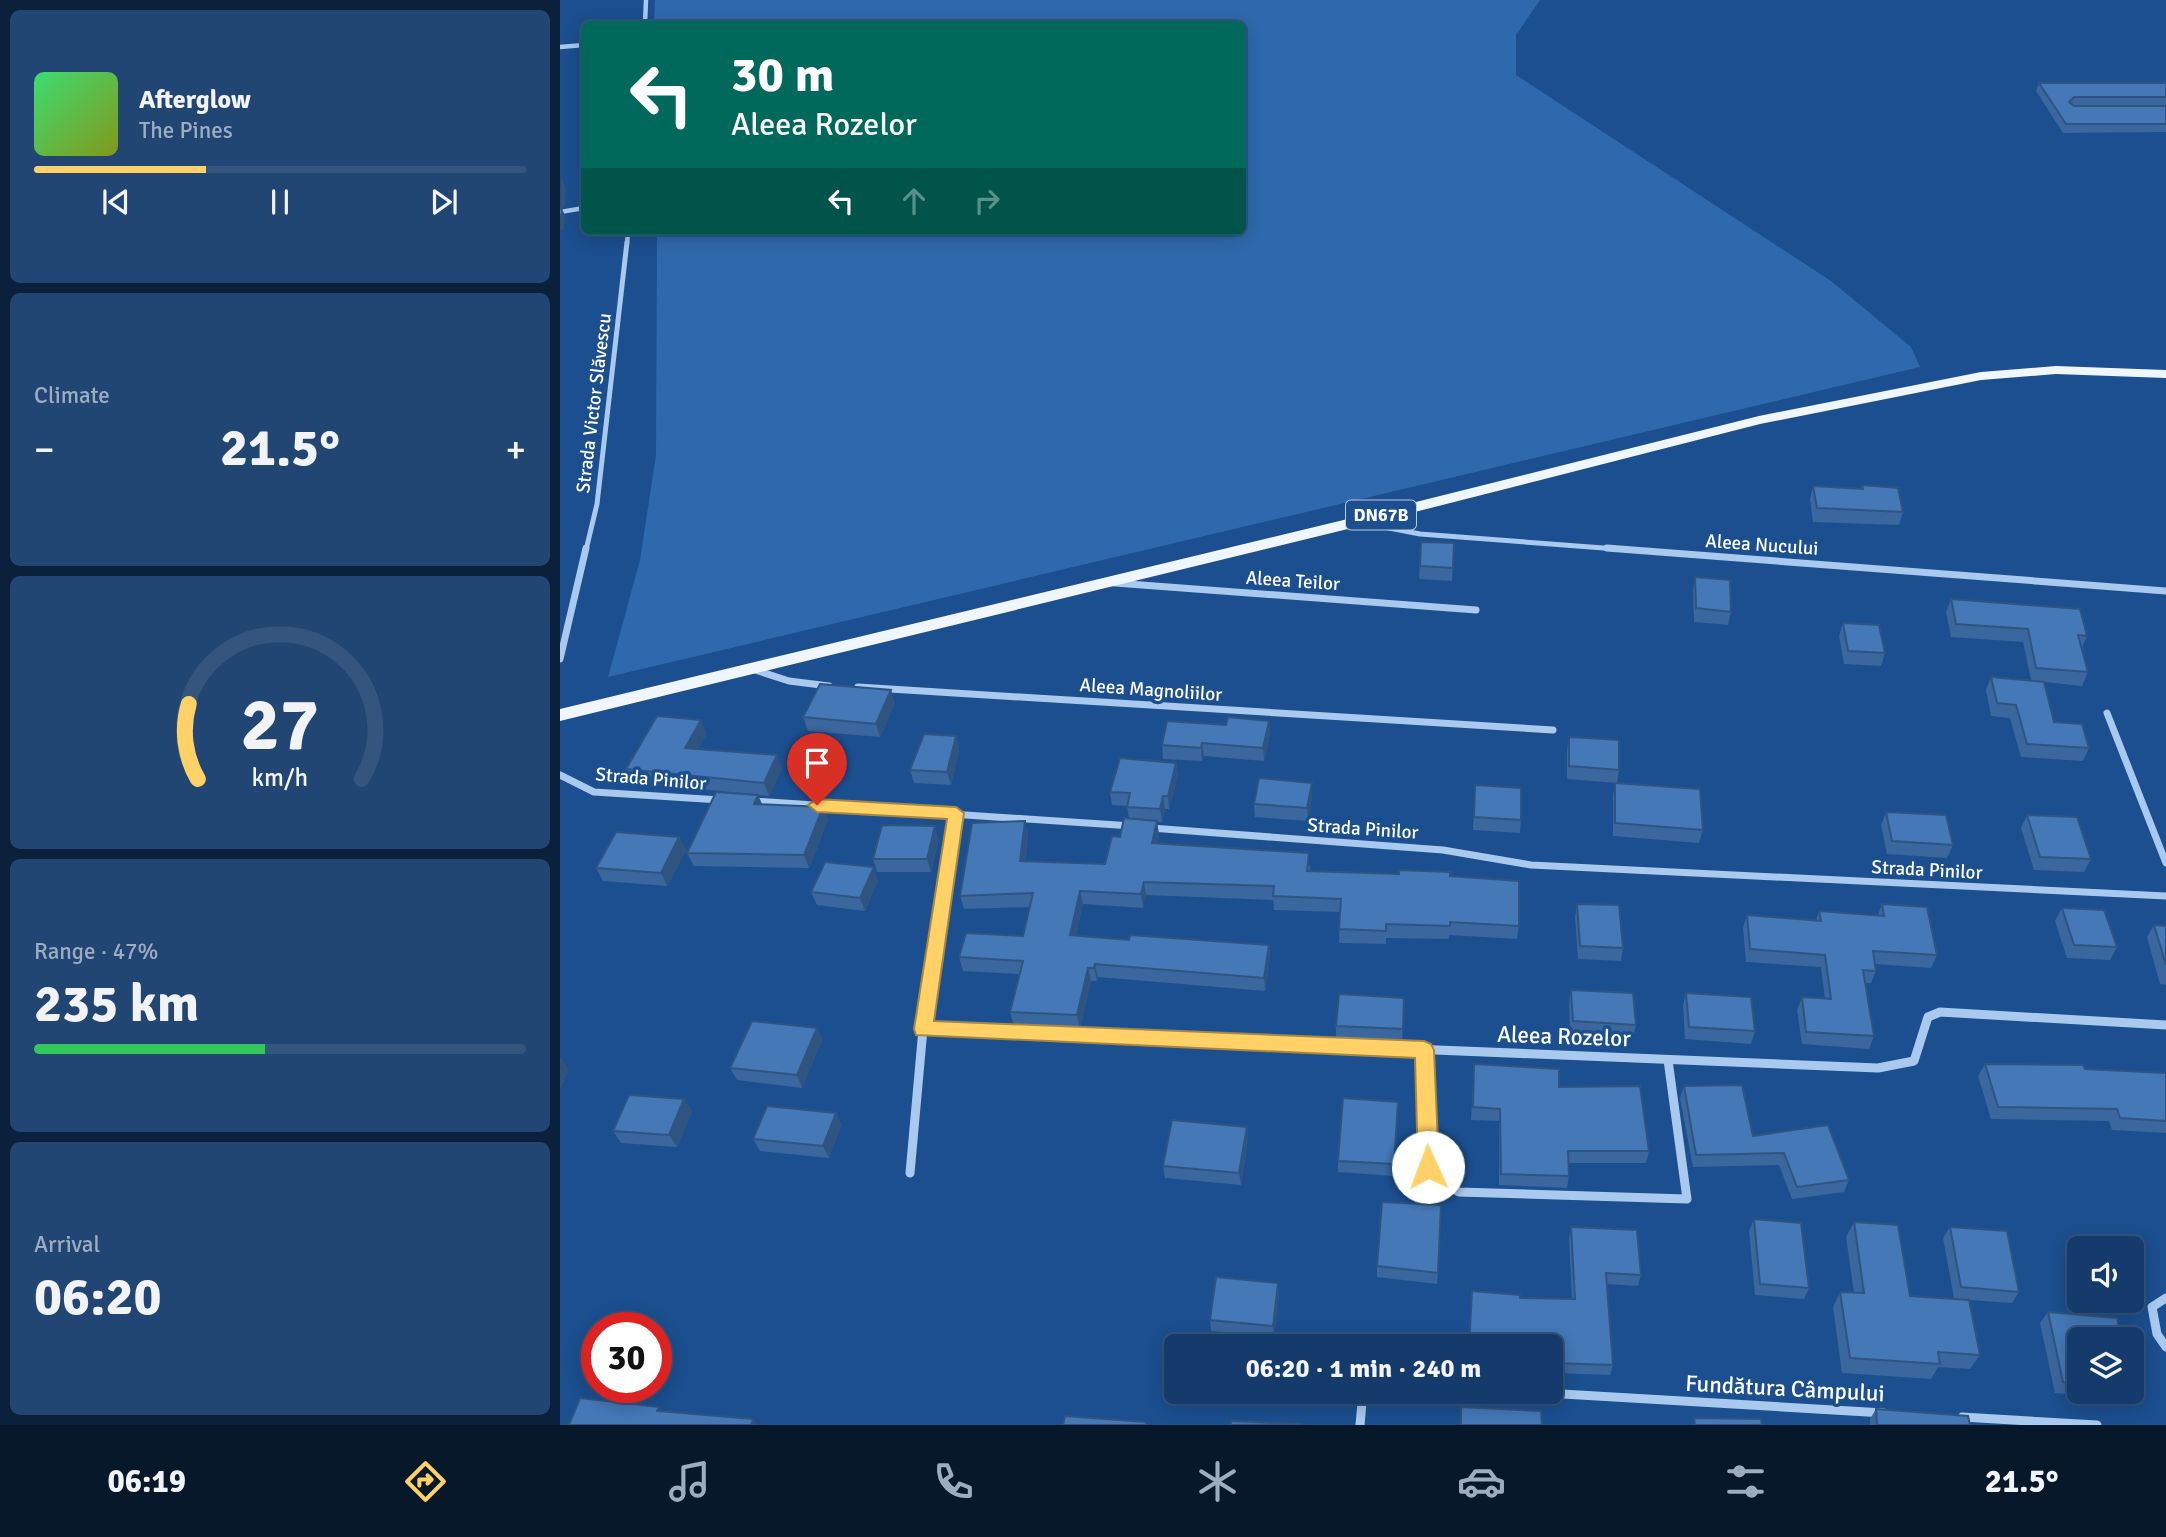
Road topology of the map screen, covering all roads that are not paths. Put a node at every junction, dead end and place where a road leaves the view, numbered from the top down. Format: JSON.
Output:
{"nodes":[{"id":1,"x":646,"y":0,"type":"edge"},
{"id":2,"x":645,"y":21,"type":"edge"},
{"id":3,"x":581,"y":45,"type":"edge"},
{"id":4,"x":560,"y":47,"type":"edge"},
{"id":5,"x":581,"y":208,"type":"edge"},
{"id":6,"x":560,"y":212,"type":"edge"},
{"id":7,"x":628,"y":235,"type":"edge"},
{"id":8,"x":2166,"y":374,"type":"edge"},
{"id":9,"x":1356,"y":522,"type":"junction"},
{"id":10,"x":1108,"y":582,"type":"junction"},
{"id":11,"x":2166,"y":591,"type":"edge"},
{"id":12,"x":1476,"y":610,"type":"dead end"},
{"id":13,"x":560,"y":659,"type":"edge"},
{"id":14,"x":750,"y":668,"type":"junction"},
{"id":15,"x":835,"y":686,"type":"edge"},
{"id":16,"x":849,"y":687,"type":"edge"},
{"id":17,"x":2108,"y":713,"type":"dead end"},
{"id":18,"x":560,"y":715,"type":"edge"},
{"id":19,"x":1553,"y":730,"type":"dead end"},
{"id":20,"x":560,"y":775,"type":"edge"},
{"id":21,"x":733,"y":800,"type":"edge"},
{"id":22,"x":747,"y":801,"type":"edge"},
{"id":23,"x":956,"y":813,"type":"junction"},
{"id":24,"x":2166,"y":863,"type":"edge"},
{"id":25,"x":2166,"y":896,"type":"edge"},
{"id":26,"x":2166,"y":1025,"type":"edge"},
{"id":27,"x":923,"y":1029,"type":"junction"},
{"id":28,"x":1424,"y":1050,"type":"junction"},
{"id":29,"x":1668,"y":1060,"type":"junction"},
{"id":30,"x":909,"y":1173,"type":"dead end"},
{"id":31,"x":2166,"y":1298,"type":"edge"},
{"id":32,"x":2166,"y":1347,"type":"edge"},
{"id":33,"x":1563,"y":1394,"type":"edge"},
{"id":34,"x":1362,"y":1404,"type":"edge"},
{"id":35,"x":1902,"y":1414,"type":"edge"},
{"id":36,"x":1944,"y":1416,"type":"edge"},
{"id":37,"x":1360,"y":1425,"type":"edge"},
{"id":38,"x":2098,"y":1425,"type":"edge"}],
"edges":[{"from":1,"to":2,"type":"street"},
{"from":3,"to":4,"type":"street"},
{"from":5,"to":6,"type":"street"},
{"from":7,"to":13,"type":"street","name":"Strada Victor Slăvescu"},
{"from":8,"to":9,"type":"main road","number":"DN67B"},
{"from":9,"to":10,"type":"main road","number":"DN67B"},
{"from":9,"to":11,"type":"street","name":"Aleea Nucului"},
{"from":10,"to":12,"type":"street","name":"Aleea Teilor"},
{"from":10,"to":14,"type":"main road","number":"DN67B"},
{"from":14,"to":15,"type":"street"},
{"from":14,"to":18,"type":"main road","number":"DN67B"},
{"from":16,"to":19,"type":"street","name":"Aleea Magnoliilor"},
{"from":17,"to":24,"type":"street"},
{"from":20,"to":21,"type":"street","name":"Strada Pinilor"},
{"from":22,"to":23,"type":"street","name":"Strada Pinilor"},
{"from":23,"to":25,"type":"street","name":"Strada Pinilor"},
{"from":23,"to":27,"type":"street"},
{"from":26,"to":29,"type":"street","name":"Aleea Rozelor"},
{"from":27,"to":28,"type":"street","name":"Aleea Rozelor"},
{"from":27,"to":30,"type":"street"},
{"from":28,"to":29,"type":"street","name":"Aleea Rozelor"},
{"from":28,"to":29,"type":"street"},
{"from":31,"to":32,"type":"street"},
{"from":33,"to":35,"type":"street","name":"Fundătura Câmpului"},
{"from":34,"to":37,"type":"street"},
{"from":36,"to":38,"type":"street"}]}
